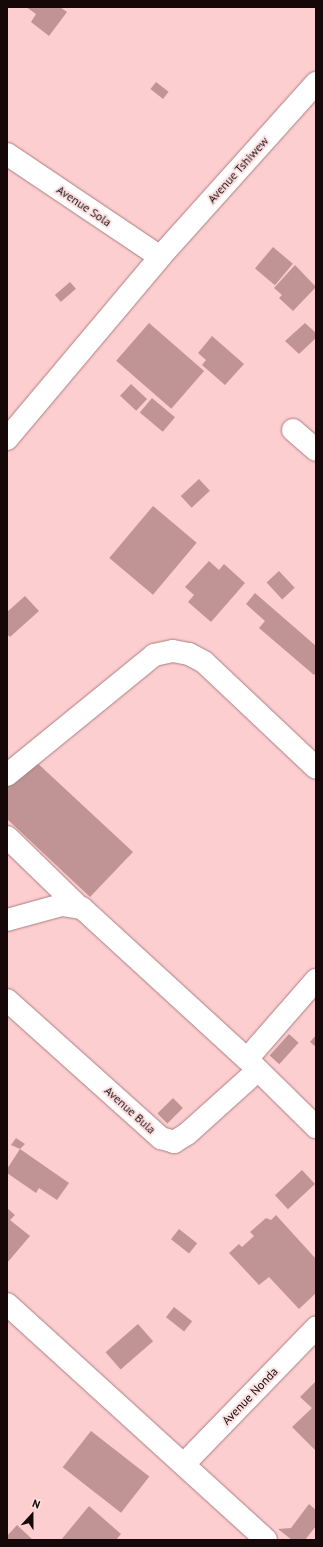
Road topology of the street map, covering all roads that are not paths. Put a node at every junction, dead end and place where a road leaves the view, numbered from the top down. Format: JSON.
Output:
{"nodes":[{"id":1,"x":316,"y":83,"type":"edge"},
{"id":2,"x":7,"y":154,"type":"edge"},
{"id":3,"x":160,"y":257,"type":"junction"},
{"id":4,"x":293,"y":430,"type":"dead end"},
{"id":5,"x":7,"y":439,"type":"edge"},
{"id":6,"x":316,"y":450,"type":"edge"},
{"id":7,"x":316,"y":768,"type":"edge"},
{"id":8,"x":7,"y":775,"type":"edge"},
{"id":9,"x":7,"y":838,"type":"edge"},
{"id":10,"x":77,"y":906,"type":"junction"},
{"id":11,"x":7,"y":920,"type":"edge"},
{"id":12,"x":316,"y":980,"type":"edge"},
{"id":13,"x":7,"y":1000,"type":"edge"},
{"id":14,"x":252,"y":1065,"type":"junction"},
{"id":15,"x":316,"y":1127,"type":"edge"},
{"id":16,"x":7,"y":1304,"type":"edge"},
{"id":17,"x":316,"y":1328,"type":"edge"},
{"id":18,"x":184,"y":1464,"type":"junction"},
{"id":19,"x":266,"y":1540,"type":"edge"}],
"edges":[{"from":1,"to":3,"type":"street","name":"Avenue Tshiwew"},
{"from":2,"to":3,"type":"street","name":"Avenue Sola"},
{"from":3,"to":5,"type":"street","name":"Avenue Tshiwew"},
{"from":4,"to":6,"type":"street"},
{"from":7,"to":8,"type":"street"},
{"from":9,"to":10,"type":"street"},
{"from":10,"to":11,"type":"street"},
{"from":10,"to":14,"type":"street"},
{"from":12,"to":14,"type":"street"},
{"from":13,"to":14,"type":"street","name":"Avenue Bula"},
{"from":14,"to":15,"type":"street"},
{"from":16,"to":18,"type":"street"},
{"from":17,"to":18,"type":"street","name":"Avenue Nonda"},
{"from":18,"to":19,"type":"street"}]}
